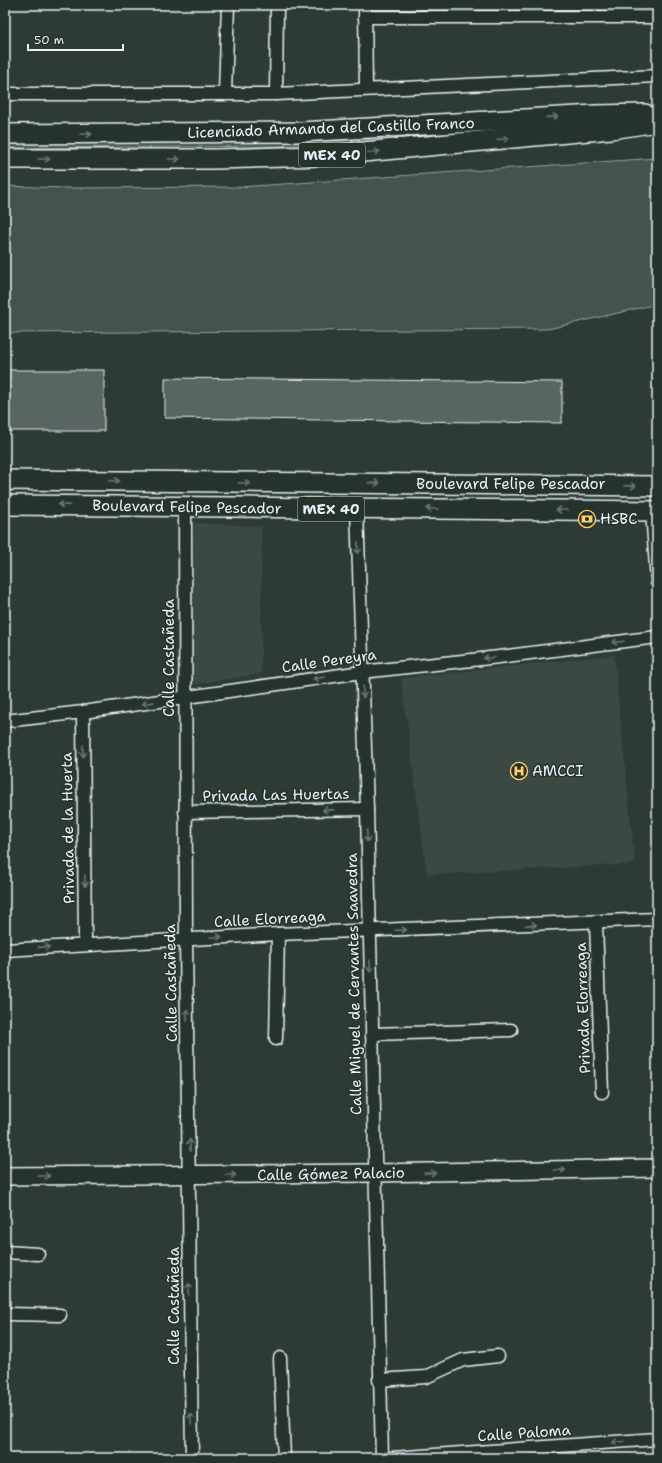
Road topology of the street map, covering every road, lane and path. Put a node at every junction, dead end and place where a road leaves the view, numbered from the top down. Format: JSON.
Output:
{"nodes":[{"id":1,"x":228,"y":5,"type":"edge"},
{"id":2,"x":277,"y":5,"type":"edge"},
{"id":3,"x":365,"y":11,"type":"edge"},
{"id":4,"x":553,"y":11,"type":"edge"},
{"id":5,"x":657,"y":17,"type":"edge"},
{"id":6,"x":657,"y":76,"type":"edge"},
{"id":7,"x":366,"y":89,"type":"junction"},
{"id":8,"x":225,"y":93,"type":"junction"},
{"id":9,"x":5,"y":94,"type":"edge"},
{"id":10,"x":276,"y":94,"type":"junction"},
{"id":11,"x":657,"y":115,"type":"edge"},
{"id":12,"x":657,"y":122,"type":"edge"},
{"id":13,"x":5,"y":134,"type":"edge"},
{"id":14,"x":5,"y":159,"type":"edge"},
{"id":15,"x":5,"y":480,"type":"edge"},
{"id":16,"x":657,"y":486,"type":"edge"},
{"id":17,"x":5,"y":505,"type":"edge"},
{"id":18,"x":185,"y":507,"type":"junction"},
{"id":19,"x":357,"y":509,"type":"junction"},
{"id":20,"x":654,"y":511,"type":"edge"},
{"id":21,"x":657,"y":582,"type":"edge"},
{"id":22,"x":657,"y":637,"type":"edge"},
{"id":23,"x":362,"y":672,"type":"junction"},
{"id":24,"x":185,"y":698,"type":"junction"},
{"id":25,"x":83,"y":712,"type":"junction"},
{"id":26,"x":5,"y":721,"type":"edge"},
{"id":27,"x":367,"y":809,"type":"junction"},
{"id":28,"x":186,"y":812,"type":"junction"},
{"id":29,"x":657,"y":919,"type":"edge"},
{"id":30,"x":596,"y":923,"type":"junction"},
{"id":31,"x":369,"y":931,"type":"junction"},
{"id":32,"x":278,"y":934,"type":"junction"},
{"id":33,"x":186,"y":939,"type":"junction"},
{"id":34,"x":85,"y":944,"type":"junction"},
{"id":35,"x":5,"y":950,"type":"edge"},
{"id":36,"x":511,"y":1030,"type":"dead end"},
{"id":37,"x":372,"y":1034,"type":"junction"},
{"id":38,"x":276,"y":1039,"type":"dead end"},
{"id":39,"x":602,"y":1092,"type":"dead end"},
{"id":40,"x":657,"y":1168,"type":"edge"},
{"id":41,"x":374,"y":1173,"type":"junction"},
{"id":42,"x":190,"y":1175,"type":"junction"},
{"id":43,"x":5,"y":1176,"type":"edge"},
{"id":44,"x":5,"y":1252,"type":"edge"},
{"id":45,"x":38,"y":1254,"type":"dead end"},
{"id":46,"x":5,"y":1314,"type":"edge"},
{"id":47,"x":60,"y":1315,"type":"dead end"},
{"id":48,"x":498,"y":1356,"type":"dead end"},
{"id":49,"x":280,"y":1358,"type":"dead end"},
{"id":50,"x":379,"y":1380,"type":"junction"},
{"id":51,"x":657,"y":1439,"type":"edge"},
{"id":52,"x":525,"y":1454,"type":"edge"},
{"id":53,"x":192,"y":1458,"type":"edge"},
{"id":54,"x":284,"y":1458,"type":"edge"},
{"id":55,"x":382,"y":1458,"type":"edge"},
{"id":56,"x":392,"y":1458,"type":"edge"}],
"edges":[{"from":1,"to":8,"type":"street"},
{"from":2,"to":10,"type":"street"},
{"from":3,"to":4,"type":"street"},
{"from":3,"to":7,"type":"street"},
{"from":4,"to":5,"type":"street"},
{"from":6,"to":7,"type":"street"},
{"from":7,"to":10,"type":"street"},
{"from":8,"to":9,"type":"street"},
{"from":8,"to":10,"type":"street"},
{"from":13,"to":11,"type":"main road","name":"Licenciado Armando del Castillo Franco","one_way":true},
{"from":14,"to":12,"type":"main road","name":"Licenciado Armando del Castillo Franco","number":"MEX 40","one_way":true},
{"from":15,"to":16,"type":"main road","name":"Boulevard Felipe Pescador","number":"MEX 40","one_way":true},
{"from":18,"to":17,"type":"main road","name":"Boulevard Felipe Pescador","number":"MEX 40","one_way":true},
{"from":18,"to":19,"type":"main road","name":"Boulevard Felipe Pescador","number":"MEX 40"},
{"from":18,"to":24,"type":"street","name":"Calle Castañeda"},
{"from":20,"to":19,"type":"main road","name":"Boulevard Felipe Pescador","number":"MEX 40","one_way":true},
{"from":19,"to":23,"type":"street","name":"Calle Miguel de Cervantes Saavedra","one_way":true},
{"from":20,"to":21,"type":"street"},
{"from":22,"to":23,"type":"street","name":"Calle Pereyra","one_way":true},
{"from":23,"to":24,"type":"street","name":"Calle Pereyra","one_way":true},
{"from":23,"to":27,"type":"street","name":"Calle Miguel de Cervantes Saavedra","one_way":true},
{"from":24,"to":25,"type":"street","name":"Calle Pereyra","one_way":true},
{"from":24,"to":28,"type":"street","name":"Calle Castañeda"},
{"from":25,"to":26,"type":"street","name":"Calle Pereyra"},
{"from":25,"to":34,"type":"street","name":"Privada de la Huerta","one_way":true},
{"from":27,"to":28,"type":"street","name":"Privada Las Huertas","one_way":true},
{"from":27,"to":31,"type":"street","name":"Calle Miguel de Cervantes Saavedra","one_way":true},
{"from":28,"to":33,"type":"street","name":"Calle Castañeda"},
{"from":29,"to":30,"type":"street","name":"Calle Elorreaga"},
{"from":31,"to":30,"type":"street","name":"Calle Elorreaga","one_way":true},
{"from":30,"to":39,"type":"street","name":"Privada Elorreaga"},
{"from":31,"to":32,"type":"street","name":"Calle Elorreaga"},
{"from":31,"to":37,"type":"street","name":"Calle Miguel de Cervantes Saavedra","one_way":true},
{"from":33,"to":32,"type":"street","name":"Calle Elorreaga","one_way":true},
{"from":32,"to":38,"type":"street"},
{"from":33,"to":34,"type":"street","name":"Calle Elorreaga"},
{"from":42,"to":33,"type":"street","name":"Calle Castañeda","one_way":true},
{"from":35,"to":34,"type":"street","name":"Calle Elorreaga","one_way":true},
{"from":36,"to":37,"type":"street"},
{"from":37,"to":41,"type":"street","name":"Calle Miguel de Cervantes Saavedra"},
{"from":41,"to":40,"type":"street","name":"Calle Gómez Palacio","one_way":true},
{"from":42,"to":41,"type":"street","name":"Calle Gómez Palacio","one_way":true},
{"from":41,"to":50,"type":"street","name":"Calle Miguel de Cervantes Saavedra"},
{"from":43,"to":42,"type":"street","name":"Calle Gómez Palacio","one_way":true},
{"from":53,"to":42,"type":"street","name":"Calle Castañeda","one_way":true},
{"from":44,"to":45,"type":"street"},
{"from":46,"to":47,"type":"street"},
{"from":48,"to":50,"type":"street"},
{"from":49,"to":54,"type":"street"},
{"from":50,"to":55,"type":"street","name":"Calle Miguel de Cervantes Saavedra"},
{"from":51,"to":52,"type":"street","name":"Calle Paloma","one_way":true},
{"from":52,"to":56,"type":"street","name":"Calle Paloma"}]}
